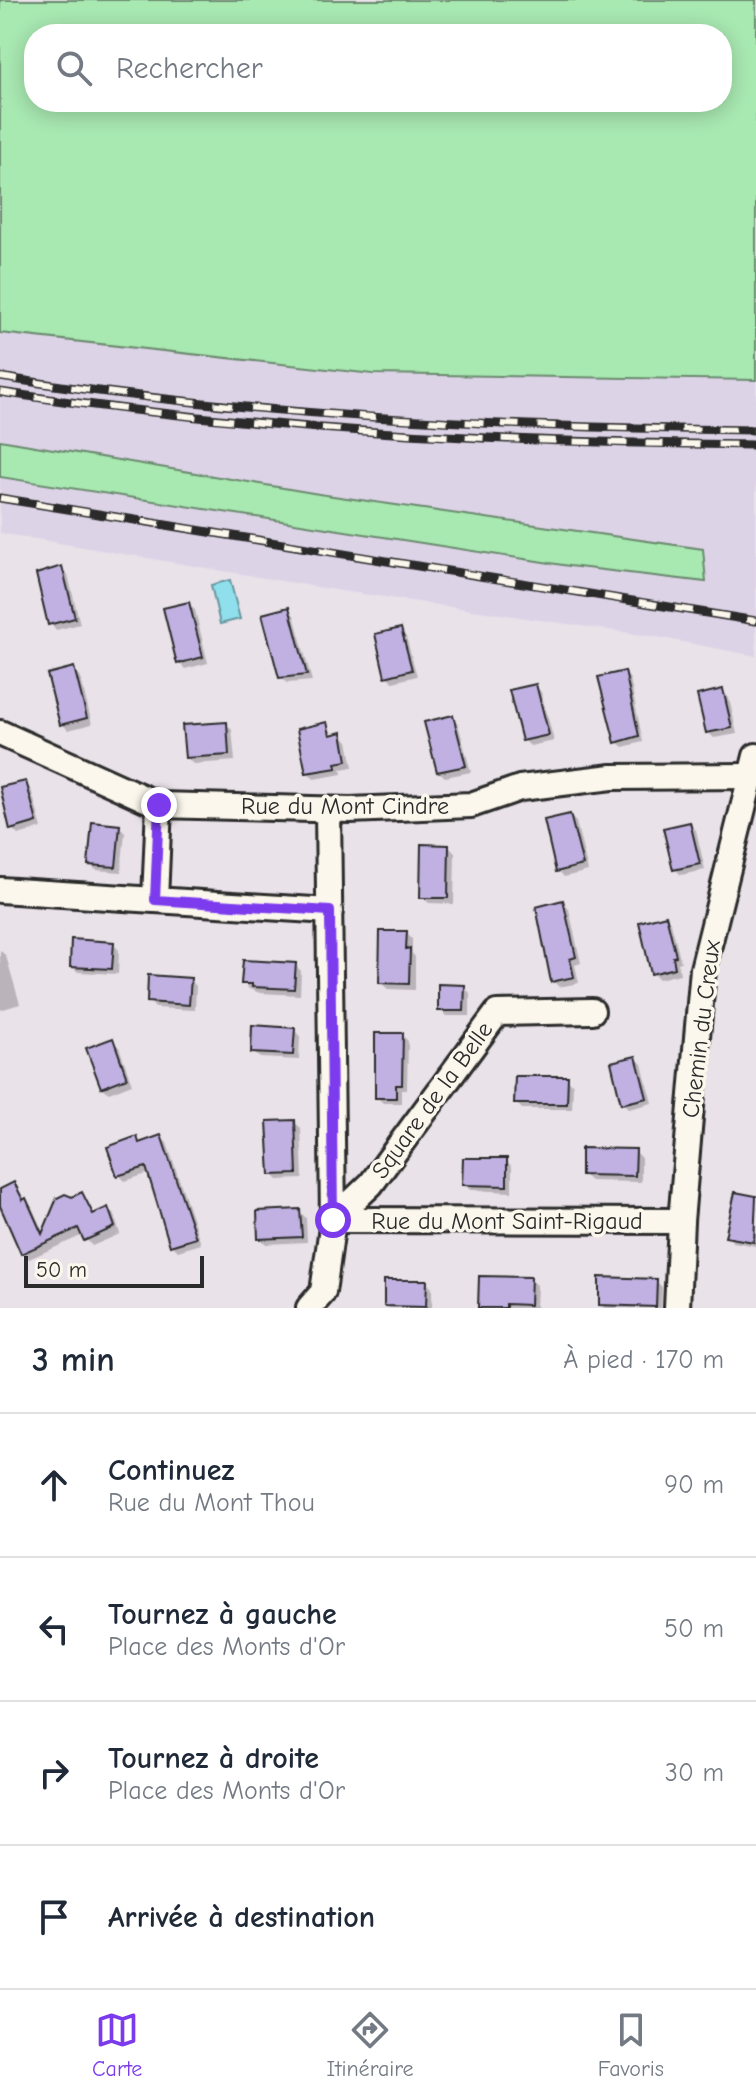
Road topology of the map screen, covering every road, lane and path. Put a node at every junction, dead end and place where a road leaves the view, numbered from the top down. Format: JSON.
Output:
{"nodes":[{"id":1,"x":0,"y":733,"type":"edge"},
{"id":2,"x":753,"y":766,"type":"edge"},
{"id":3,"x":159,"y":805,"type":"junction"},
{"id":4,"x":328,"y":810,"type":"junction"},
{"id":5,"x":0,"y":890,"type":"edge"},
{"id":6,"x":155,"y":900,"type":"junction"},
{"id":7,"x":330,"y":911,"type":"junction"},
{"id":8,"x":592,"y":1011,"type":"dead end"},
{"id":9,"x":333,"y":1220,"type":"junction"},
{"id":10,"x":681,"y":1221,"type":"junction"},
{"id":11,"x":309,"y":1308,"type":"edge"},
{"id":12,"x":677,"y":1308,"type":"edge"}],
"edges":[{"from":1,"to":3,"type":"street","name":"Rue du Mont Cindre"},
{"from":2,"to":4,"type":"street","name":"Rue du Mont Cindre"},
{"from":2,"to":10,"type":"street","name":"Chemin du Creux"},
{"from":3,"to":4,"type":"street","name":"Rue du Mont Cindre"},
{"from":3,"to":6,"type":"street"},
{"from":4,"to":7,"type":"street"},
{"from":5,"to":6,"type":"street"},
{"from":6,"to":7,"type":"street"},
{"from":7,"to":9,"type":"street"},
{"from":8,"to":9,"type":"street","name":"Square de la Belle"},
{"from":9,"to":10,"type":"street","name":"Rue du Mont Saint-Rigaud"},
{"from":9,"to":11,"type":"street"},
{"from":10,"to":12,"type":"street","name":"Chemin du Creux"}]}
